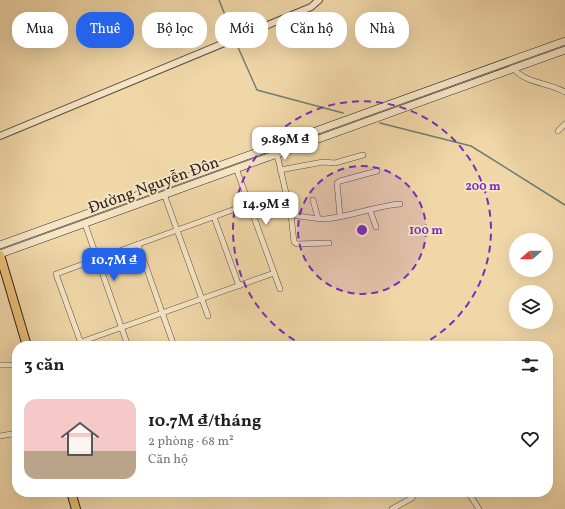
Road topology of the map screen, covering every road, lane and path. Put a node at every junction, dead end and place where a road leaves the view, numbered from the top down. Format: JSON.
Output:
{"nodes":[{"id":1,"x":319,"y":0,"type":"edge"},
{"id":2,"x":565,"y":41,"type":"edge"},
{"id":3,"x":565,"y":50,"type":"edge"},
{"id":4,"x":514,"y":69,"type":"junction"},
{"id":5,"x":565,"y":92,"type":"edge"},
{"id":6,"x":403,"y":100,"type":"junction"},
{"id":7,"x":406,"y":108,"type":"junction"},
{"id":8,"x":565,"y":124,"type":"edge"},
{"id":9,"x":558,"y":130,"type":"dead end"},
{"id":10,"x":0,"y":136,"type":"edge"},
{"id":11,"x":275,"y":146,"type":"junction"},
{"id":12,"x":277,"y":154,"type":"junction"},
{"id":13,"x":364,"y":154,"type":"dead end"},
{"id":14,"x":234,"y":161,"type":"junction"},
{"id":15,"x":236,"y":168,"type":"junction"},
{"id":16,"x":280,"y":170,"type":"junction"},
{"id":17,"x":377,"y":171,"type":"dead end"},
{"id":18,"x":161,"y":187,"type":"junction"},
{"id":19,"x":164,"y":194,"type":"junction"},
{"id":20,"x":313,"y":200,"type":"dead end"},
{"id":21,"x":249,"y":204,"type":"junction"},
{"id":22,"x":400,"y":204,"type":"dead end"},
{"id":23,"x":370,"y":210,"type":"junction"},
{"id":24,"x":82,"y":215,"type":"junction"},
{"id":25,"x":291,"y":215,"type":"junction"},
{"id":26,"x":340,"y":216,"type":"junction"},
{"id":27,"x":214,"y":217,"type":"junction"},
{"id":28,"x":318,"y":218,"type":"junction"},
{"id":29,"x":85,"y":224,"type":"junction"},
{"id":30,"x":376,"y":227,"type":"dead end"},
{"id":31,"x":177,"y":230,"type":"junction"},
{"id":32,"x":329,"y":243,"type":"dead end"},
{"id":33,"x":138,"y":244,"type":"junction"},
{"id":34,"x":0,"y":245,"type":"edge"},
{"id":35,"x":0,"y":255,"type":"edge"},
{"id":36,"x":96,"y":259,"type":"junction"},
{"id":37,"x":274,"y":273,"type":"junction"},
{"id":38,"x":239,"y":286,"type":"junction"},
{"id":39,"x":280,"y":290,"type":"dead end"},
{"id":40,"x":202,"y":300,"type":"junction"},
{"id":41,"x":163,"y":314,"type":"junction"},
{"id":42,"x":208,"y":316,"type":"dead end"},
{"id":43,"x":122,"y":328,"type":"junction"},
{"id":44,"x":26,"y":341,"type":"edge"},
{"id":45,"x":80,"y":341,"type":"edge"},
{"id":46,"x":89,"y":341,"type":"edge"},
{"id":47,"x":126,"y":341,"type":"edge"},
{"id":48,"x":172,"y":341,"type":"edge"},
{"id":49,"x":0,"y":365,"type":"edge"},
{"id":50,"x":12,"y":365,"type":"edge"},
{"id":51,"x":12,"y":434,"type":"edge"},
{"id":52,"x":0,"y":436,"type":"edge"},
{"id":53,"x":72,"y":497,"type":"edge"},
{"id":54,"x":412,"y":497,"type":"edge"},
{"id":55,"x":471,"y":497,"type":"edge"},
{"id":56,"x":76,"y":509,"type":"edge"},
{"id":57,"x":392,"y":509,"type":"edge"},
{"id":58,"x":479,"y":509,"type":"edge"}],
"edges":[{"from":1,"to":10,"type":"street"},
{"from":2,"to":6,"type":"main road","name":"Đường Nguyễn Đôn"},
{"from":3,"to":4,"type":"main road","name":"Đường Nguyễn Đôn"},
{"from":4,"to":5,"type":"street"},
{"from":4,"to":7,"type":"main road","name":"Đường Nguyễn Đôn"},
{"from":6,"to":7,"type":"street"},
{"from":6,"to":11,"type":"main road","name":"Đường Nguyễn Đôn"},
{"from":7,"to":12,"type":"main road","name":"Đường Nguyễn Đôn"},
{"from":8,"to":9,"type":"street"},
{"from":11,"to":12,"type":"street"},
{"from":11,"to":14,"type":"main road","name":"Đường Nguyễn Đôn"},
{"from":12,"to":15,"type":"main road","name":"Đường Nguyễn Đôn"},
{"from":12,"to":16,"type":"street"},
{"from":13,"to":16,"type":"street"},
{"from":14,"to":15,"type":"street"},
{"from":14,"to":18,"type":"main road","name":"Đường Nguyễn Đôn"},
{"from":15,"to":19,"type":"main road","name":"Đường Nguyễn Đôn"},
{"from":15,"to":21,"type":"street"},
{"from":16,"to":25,"type":"street"},
{"from":17,"to":26,"type":"street"},
{"from":18,"to":19,"type":"street"},
{"from":18,"to":24,"type":"main road","name":"Đường Nguyễn Đôn"},
{"from":19,"to":29,"type":"main road","name":"Đường Nguyễn Đôn"},
{"from":19,"to":31,"type":"street"},
{"from":20,"to":28,"type":"street"},
{"from":21,"to":27,"type":"street"},
{"from":21,"to":37,"type":"street"},
{"from":22,"to":23,"type":"street"},
{"from":23,"to":26,"type":"street"},
{"from":23,"to":30,"type":"street"},
{"from":24,"to":29,"type":"street"},
{"from":24,"to":34,"type":"main road","name":"Đường Nguyễn Đôn"},
{"from":25,"to":28,"type":"street"},
{"from":25,"to":32,"type":"street"},
{"from":26,"to":28,"type":"street"},
{"from":27,"to":31,"type":"street"},
{"from":27,"to":38,"type":"street"},
{"from":29,"to":35,"type":"main road","name":"Đường Nguyễn Đôn"},
{"from":29,"to":36,"type":"street"},
{"from":31,"to":33,"type":"street"},
{"from":31,"to":40,"type":"street"},
{"from":33,"to":36,"type":"street"},
{"from":33,"to":41,"type":"street"},
{"from":35,"to":44,"type":"main road"},
{"from":36,"to":43,"type":"street"},
{"from":36,"to":45,"type":"street"},
{"from":37,"to":38,"type":"street"},
{"from":37,"to":39,"type":"street"},
{"from":38,"to":40,"type":"street"},
{"from":40,"to":41,"type":"street"},
{"from":40,"to":42,"type":"street"},
{"from":41,"to":43,"type":"street"},
{"from":41,"to":48,"type":"street"},
{"from":43,"to":46,"type":"street"},
{"from":43,"to":47,"type":"street"},
{"from":49,"to":50,"type":"street"},
{"from":51,"to":52,"type":"street"},
{"from":53,"to":56,"type":"main road"},
{"from":54,"to":57,"type":"street"},
{"from":55,"to":58,"type":"street"}]}
